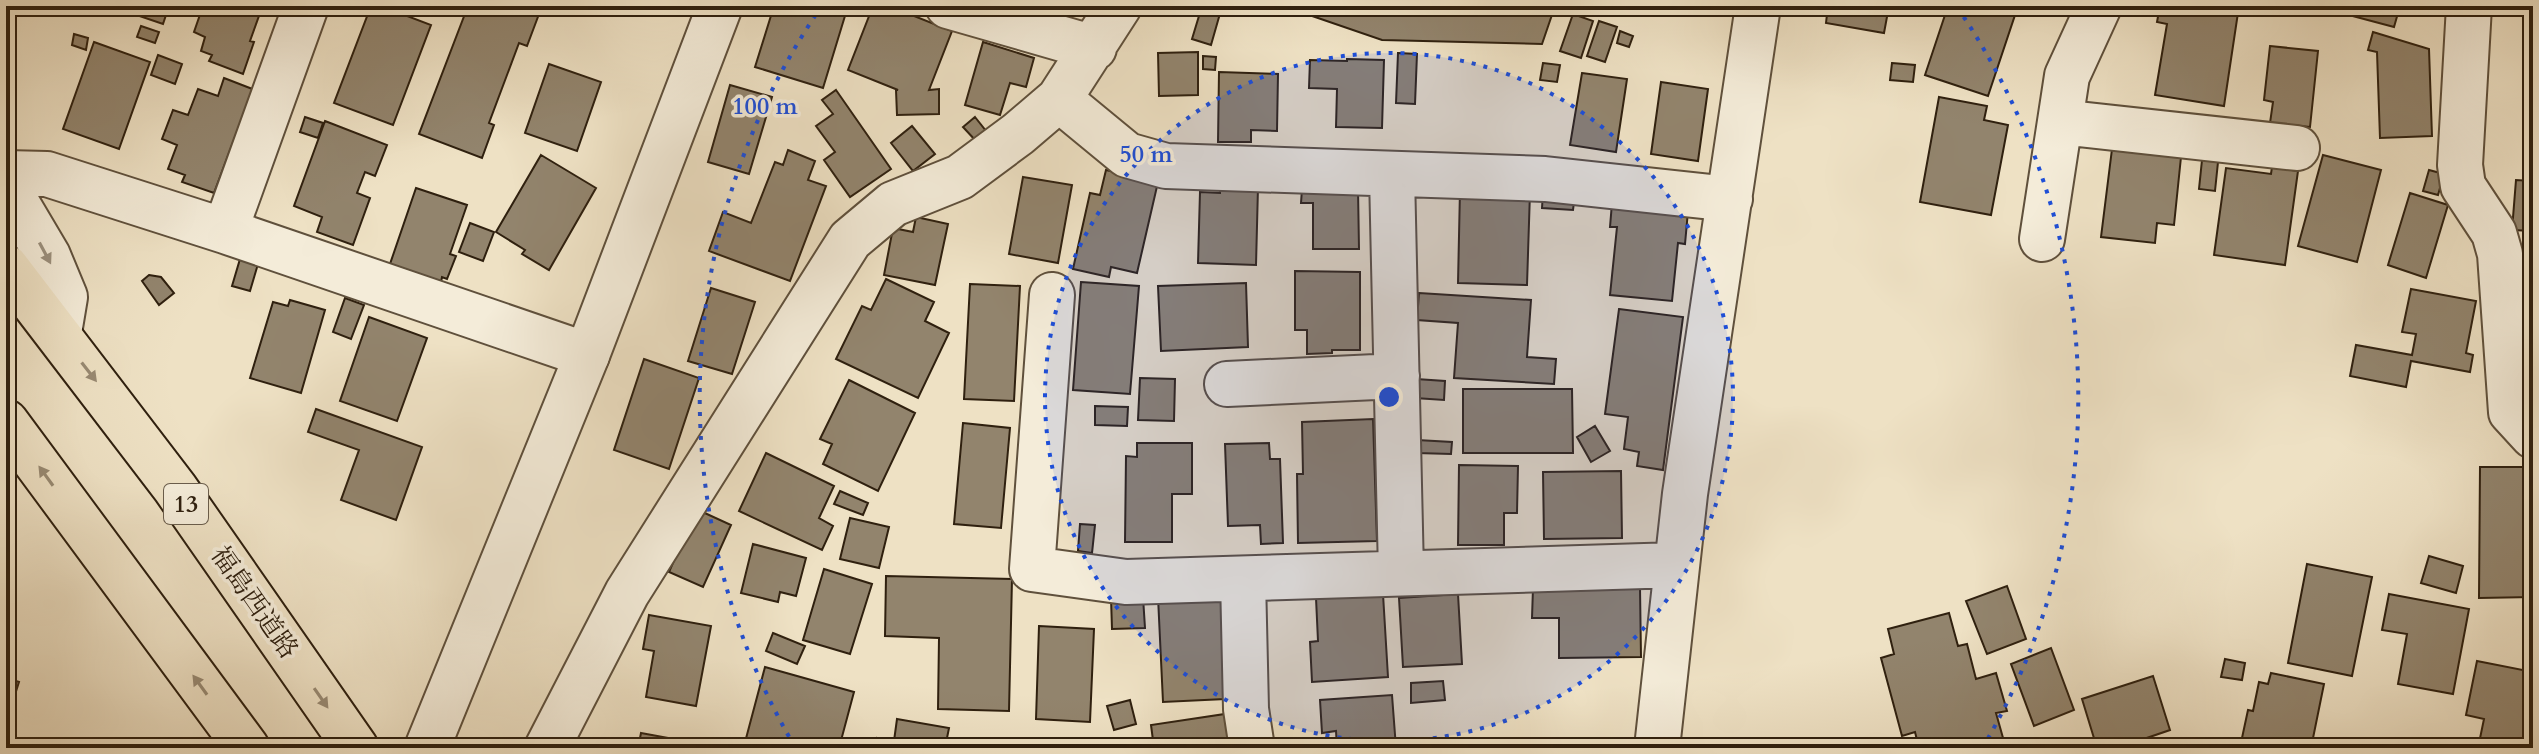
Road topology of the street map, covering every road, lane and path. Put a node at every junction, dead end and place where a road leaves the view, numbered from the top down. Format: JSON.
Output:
{"nodes":[{"id":1,"x":306,"y":6,"type":"edge"},
{"id":2,"x":720,"y":6,"type":"edge"},
{"id":3,"x":948,"y":6,"type":"edge"},
{"id":4,"x":1119,"y":6,"type":"edge"},
{"id":5,"x":1758,"y":6,"type":"edge"},
{"id":6,"x":2099,"y":6,"type":"edge"},
{"id":7,"x":2469,"y":6,"type":"edge"},
{"id":8,"x":1094,"y":48,"type":"junction"},
{"id":9,"x":1059,"y":99,"type":"junction"},
{"id":10,"x":2060,"y":122,"type":"junction"},
{"id":11,"x":2297,"y":148,"type":"dead end"},
{"id":12,"x":6,"y":173,"type":"edge"},
{"id":13,"x":1392,"y":175,"type":"junction"},
{"id":14,"x":6,"y":185,"type":"edge"},
{"id":15,"x":1730,"y":199,"type":"junction"},
{"id":16,"x":225,"y":231,"type":"junction"},
{"id":17,"x":2042,"y":239,"type":"dead end"},
{"id":18,"x":6,"y":267,"type":"edge"},
{"id":19,"x":1052,"y":295,"type":"dead end"},
{"id":20,"x":59,"y":333,"type":"junction"},
{"id":21,"x":587,"y":355,"type":"junction"},
{"id":22,"x":1397,"y":376,"type":"junction"},
{"id":23,"x":1227,"y":384,"type":"dead end"},
{"id":24,"x":6,"y":422,"type":"edge"},
{"id":25,"x":2533,"y":436,"type":"edge"},
{"id":26,"x":1677,"y":565,"type":"junction"},
{"id":27,"x":1401,"y":573,"type":"junction"},
{"id":28,"x":1243,"y":579,"type":"junction"},
{"id":29,"x":247,"y":748,"type":"edge"},
{"id":30,"x":356,"y":748,"type":"edge"},
{"id":31,"x":427,"y":748,"type":"edge"},
{"id":32,"x":547,"y":748,"type":"edge"},
{"id":33,"x":1252,"y":748,"type":"edge"},
{"id":34,"x":1657,"y":748,"type":"edge"}],
"edges":[{"from":1,"to":16,"type":"street"},
{"from":2,"to":21,"type":"street"},
{"from":3,"to":8,"type":"street"},
{"from":4,"to":8,"type":"street"},
{"from":5,"to":15,"type":"street"},
{"from":6,"to":10,"type":"street"},
{"from":7,"to":25,"type":"street"},
{"from":8,"to":9,"type":"street"},
{"from":9,"to":13,"type":"street"},
{"from":9,"to":32,"type":"street"},
{"from":10,"to":11,"type":"street"},
{"from":10,"to":17,"type":"street"},
{"from":12,"to":16,"type":"street"},
{"from":13,"to":15,"type":"street"},
{"from":13,"to":22,"type":"street"},
{"from":14,"to":20,"type":"street","one_way":true},
{"from":15,"to":26,"type":"street"},
{"from":16,"to":21,"type":"street"},
{"from":18,"to":20,"type":"highway","name":"福島西道路","number":"13"},
{"from":19,"to":28,"type":"street"},
{"from":20,"to":30,"type":"highway","name":"福島西道路","number":"13","one_way":true},
{"from":21,"to":31,"type":"street"},
{"from":22,"to":23,"type":"street"},
{"from":22,"to":27,"type":"street"},
{"from":29,"to":24,"type":"highway","one_way":true},
{"from":26,"to":27,"type":"street"},
{"from":26,"to":34,"type":"street"},
{"from":27,"to":28,"type":"street"},
{"from":28,"to":33,"type":"street"}]}
